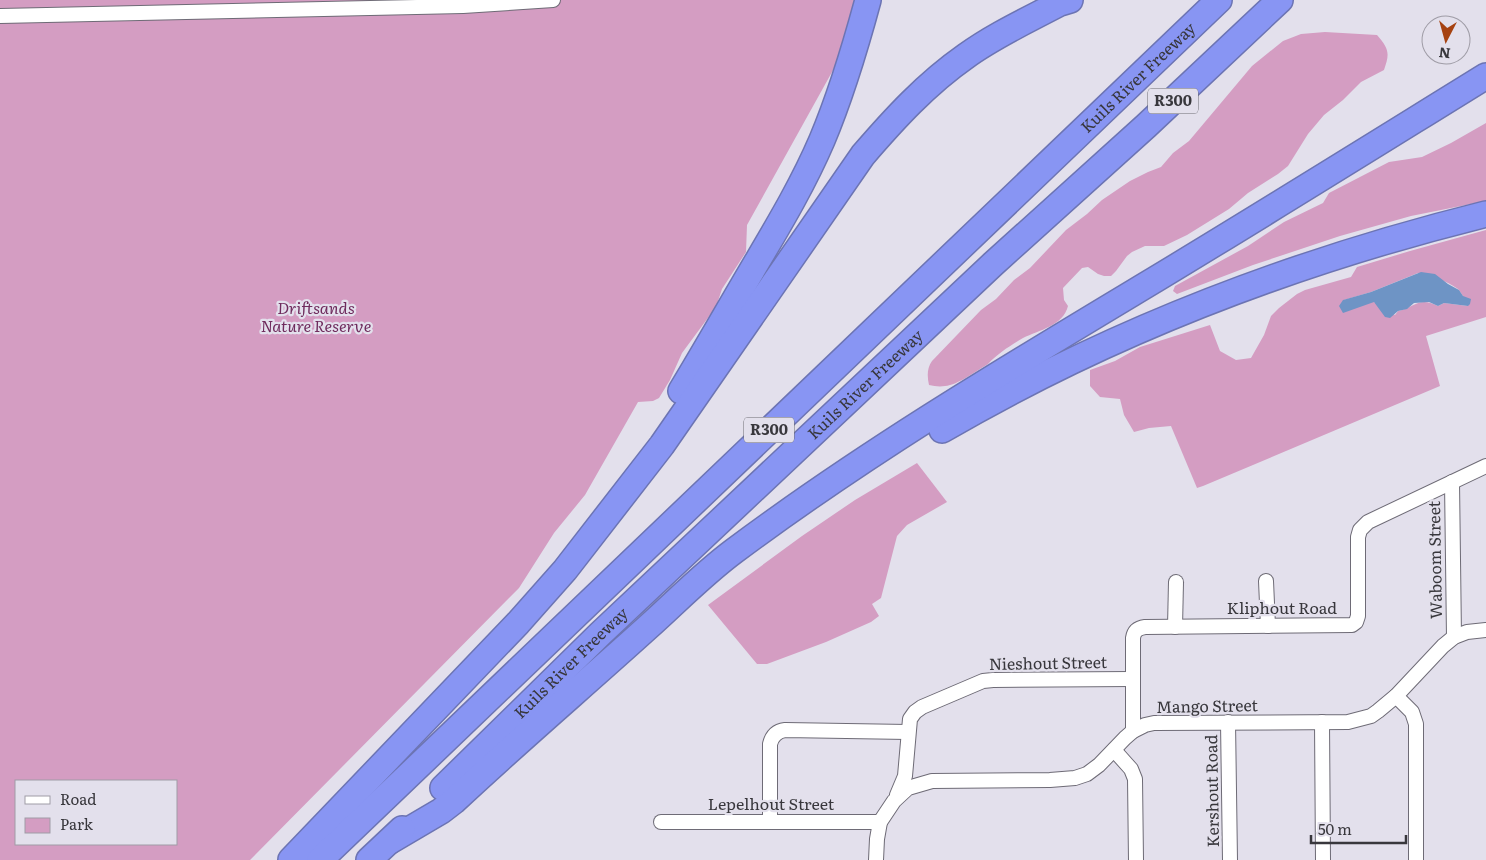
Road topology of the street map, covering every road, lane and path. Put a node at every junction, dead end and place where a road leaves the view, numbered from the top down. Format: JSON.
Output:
{"nodes":[{"id":1,"x":553,"y":0,"type":"edge"},
{"id":2,"x":868,"y":0,"type":"edge"},
{"id":3,"x":1070,"y":0,"type":"edge"},
{"id":4,"x":1219,"y":0,"type":"edge"},
{"id":5,"x":1280,"y":0,"type":"edge"},
{"id":6,"x":236,"y":6,"type":"edge"},
{"id":7,"x":0,"y":16,"type":"edge"},
{"id":8,"x":1486,"y":76,"type":"edge"},
{"id":9,"x":1486,"y":214,"type":"edge"},
{"id":10,"x":1486,"y":466,"type":"edge"},
{"id":11,"x":1452,"y":482,"type":"junction"},
{"id":12,"x":614,"y":505,"type":"junction"},
{"id":13,"x":1266,"y":581,"type":"dead end"},
{"id":14,"x":1176,"y":582,"type":"dead end"},
{"id":15,"x":1175,"y":626,"type":"junction"},
{"id":16,"x":1268,"y":626,"type":"junction"},
{"id":17,"x":647,"y":628,"type":"junction"},
{"id":18,"x":1486,"y":630,"type":"edge"},
{"id":19,"x":1454,"y":637,"type":"junction"},
{"id":20,"x":1132,"y":679,"type":"junction"},
{"id":21,"x":1396,"y":696,"type":"junction"},
{"id":22,"x":1228,"y":722,"type":"junction"},
{"id":23,"x":1322,"y":722,"type":"junction"},
{"id":24,"x":1133,"y":731,"type":"junction"},
{"id":25,"x":908,"y":732,"type":"junction"},
{"id":26,"x":1114,"y":750,"type":"junction"},
{"id":27,"x":894,"y":801,"type":"junction"},
{"id":28,"x":661,"y":822,"type":"dead end"},
{"id":29,"x":770,"y":822,"type":"junction"},
{"id":30,"x":880,"y":822,"type":"junction"},
{"id":31,"x":390,"y":841,"type":"junction"},
{"id":32,"x":291,"y":860,"type":"edge"},
{"id":33,"x":320,"y":860,"type":"edge"},
{"id":34,"x":369,"y":860,"type":"edge"},
{"id":35,"x":876,"y":860,"type":"edge"},
{"id":36,"x":1136,"y":860,"type":"edge"},
{"id":37,"x":1230,"y":860,"type":"edge"},
{"id":38,"x":1323,"y":860,"type":"edge"},
{"id":39,"x":1416,"y":860,"type":"edge"}],
"edges":[{"from":1,"to":6,"type":"street"},
{"from":2,"to":12,"type":"highway"},
{"from":3,"to":12,"type":"highway"},
{"from":4,"to":33,"type":"highway","name":"Kuils River Freeway","number":"R300"},
{"from":5,"to":31,"type":"highway","name":"Kuils River Freeway","number":"R300"},
{"from":6,"to":7,"type":"street"},
{"from":8,"to":17,"type":"highway"},
{"from":9,"to":17,"type":"highway"},
{"from":10,"to":11,"type":"street","name":"Kliphout Road"},
{"from":11,"to":16,"type":"street","name":"Kliphout Road"},
{"from":11,"to":19,"type":"street","name":"Waboom Street"},
{"from":12,"to":32,"type":"highway"},
{"from":13,"to":16,"type":"street"},
{"from":14,"to":15,"type":"street"},
{"from":15,"to":16,"type":"street","name":"Kliphout Road"},
{"from":15,"to":20,"type":"street","name":"Kliphout Road"},
{"from":17,"to":31,"type":"highway"},
{"from":18,"to":19,"type":"street","name":"Mango Street"},
{"from":19,"to":21,"type":"street","name":"Mango Street"},
{"from":20,"to":24,"type":"street","name":"Kliphout Road"},
{"from":20,"to":25,"type":"street","name":"Nieshout Street"},
{"from":21,"to":23,"type":"street","name":"Mango Street"},
{"from":21,"to":39,"type":"street"},
{"from":22,"to":23,"type":"street","name":"Mango Street"},
{"from":22,"to":24,"type":"street","name":"Mango Street"},
{"from":22,"to":37,"type":"street","name":"Kershout Road"},
{"from":23,"to":38,"type":"street"},
{"from":24,"to":26,"type":"street","name":"Mango Street"},
{"from":25,"to":27,"type":"street","name":"Nieshout Street"},
{"from":25,"to":29,"type":"street"},
{"from":26,"to":27,"type":"street","name":"Mango Street"},
{"from":26,"to":36,"type":"street"},
{"from":27,"to":30,"type":"street","name":"Mango Street"},
{"from":28,"to":29,"type":"street","name":"Lepelhout Street"},
{"from":29,"to":30,"type":"street","name":"Lepelhout Street"},
{"from":30,"to":35,"type":"street","name":"Mango Street"},
{"from":31,"to":34,"type":"highway","name":"Kuils River Freeway","number":"R300"}]}
